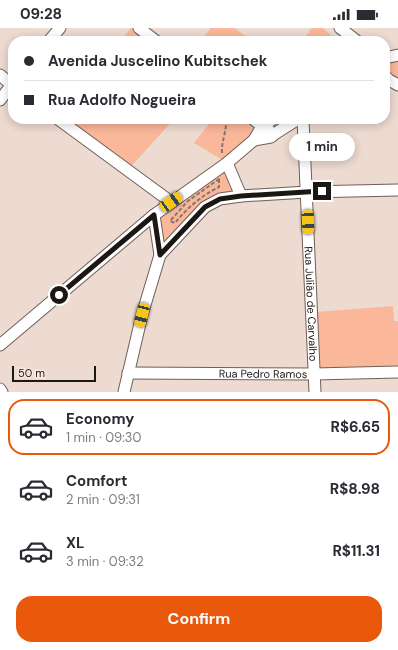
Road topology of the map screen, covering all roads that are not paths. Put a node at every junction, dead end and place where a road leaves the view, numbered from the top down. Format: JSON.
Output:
{"nodes":[{"id":1,"x":60,"y":28,"type":"edge"},
{"id":2,"x":139,"y":28,"type":"edge"},
{"id":3,"x":340,"y":28,"type":"edge"},
{"id":4,"x":53,"y":36,"type":"edge"},
{"id":5,"x":149,"y":36,"type":"edge"},
{"id":6,"x":350,"y":36,"type":"edge"},
{"id":7,"x":0,"y":75,"type":"edge"},
{"id":8,"x":8,"y":81,"type":"edge"},
{"id":9,"x":8,"y":91,"type":"edge"},
{"id":10,"x":0,"y":100,"type":"edge"},
{"id":11,"x":65,"y":124,"type":"edge"},
{"id":12,"x":259,"y":124,"type":"edge"},
{"id":13,"x":265,"y":124,"type":"edge"},
{"id":14,"x":290,"y":124,"type":"edge"},
{"id":15,"x":303,"y":124,"type":"edge"},
{"id":16,"x":262,"y":126,"type":"junction"},
{"id":17,"x":276,"y":133,"type":"junction"},
{"id":18,"x":254,"y":140,"type":"junction"},
{"id":19,"x":224,"y":160,"type":"junction"},
{"id":20,"x":398,"y":190,"type":"edge"},
{"id":21,"x":307,"y":192,"type":"junction"},
{"id":22,"x":241,"y":196,"type":"junction"},
{"id":23,"x":171,"y":202,"type":"junction"},
{"id":24,"x":154,"y":215,"type":"junction"},
{"id":25,"x":160,"y":255,"type":"junction"},
{"id":26,"x":0,"y":345,"type":"edge"},
{"id":27,"x":398,"y":372,"type":"edge"},
{"id":28,"x":128,"y":373,"type":"junction"},
{"id":29,"x":314,"y":374,"type":"junction"},
{"id":30,"x":0,"y":389,"type":"edge"},
{"id":31,"x":2,"y":392,"type":"edge"},
{"id":32,"x":124,"y":392,"type":"edge"},
{"id":33,"x":315,"y":392,"type":"edge"}],
"edges":[{"from":1,"to":4,"type":"street"},
{"from":2,"to":5,"type":"street"},
{"from":3,"to":6,"type":"street"},
{"from":7,"to":8,"type":"street"},
{"from":9,"to":10,"type":"street"},
{"from":11,"to":23,"type":"street"},
{"from":12,"to":16,"type":"street"},
{"from":13,"to":16,"type":"street"},
{"from":14,"to":17,"type":"street"},
{"from":15,"to":21,"type":"street","name":"Rua Julião de Carvalho"},
{"from":16,"to":17,"type":"street"},
{"from":16,"to":18,"type":"street"},
{"from":17,"to":18,"type":"street"},
{"from":18,"to":19,"type":"street"},
{"from":19,"to":22,"type":"street"},
{"from":19,"to":23,"type":"street"},
{"from":20,"to":21,"type":"street"},
{"from":21,"to":22,"type":"street"},
{"from":21,"to":29,"type":"street","name":"Rua Julião de Carvalho"},
{"from":22,"to":25,"type":"street"},
{"from":23,"to":24,"type":"street"},
{"from":24,"to":25,"type":"street"},
{"from":24,"to":26,"type":"street"},
{"from":25,"to":28,"type":"street"},
{"from":27,"to":29,"type":"street","name":"Rua Pedro Ramos"},
{"from":28,"to":29,"type":"street","name":"Rua Pedro Ramos"},
{"from":28,"to":32,"type":"street"},
{"from":29,"to":33,"type":"street","name":"Rua Julião de Carvalho"},
{"from":30,"to":31,"type":"street"}]}
